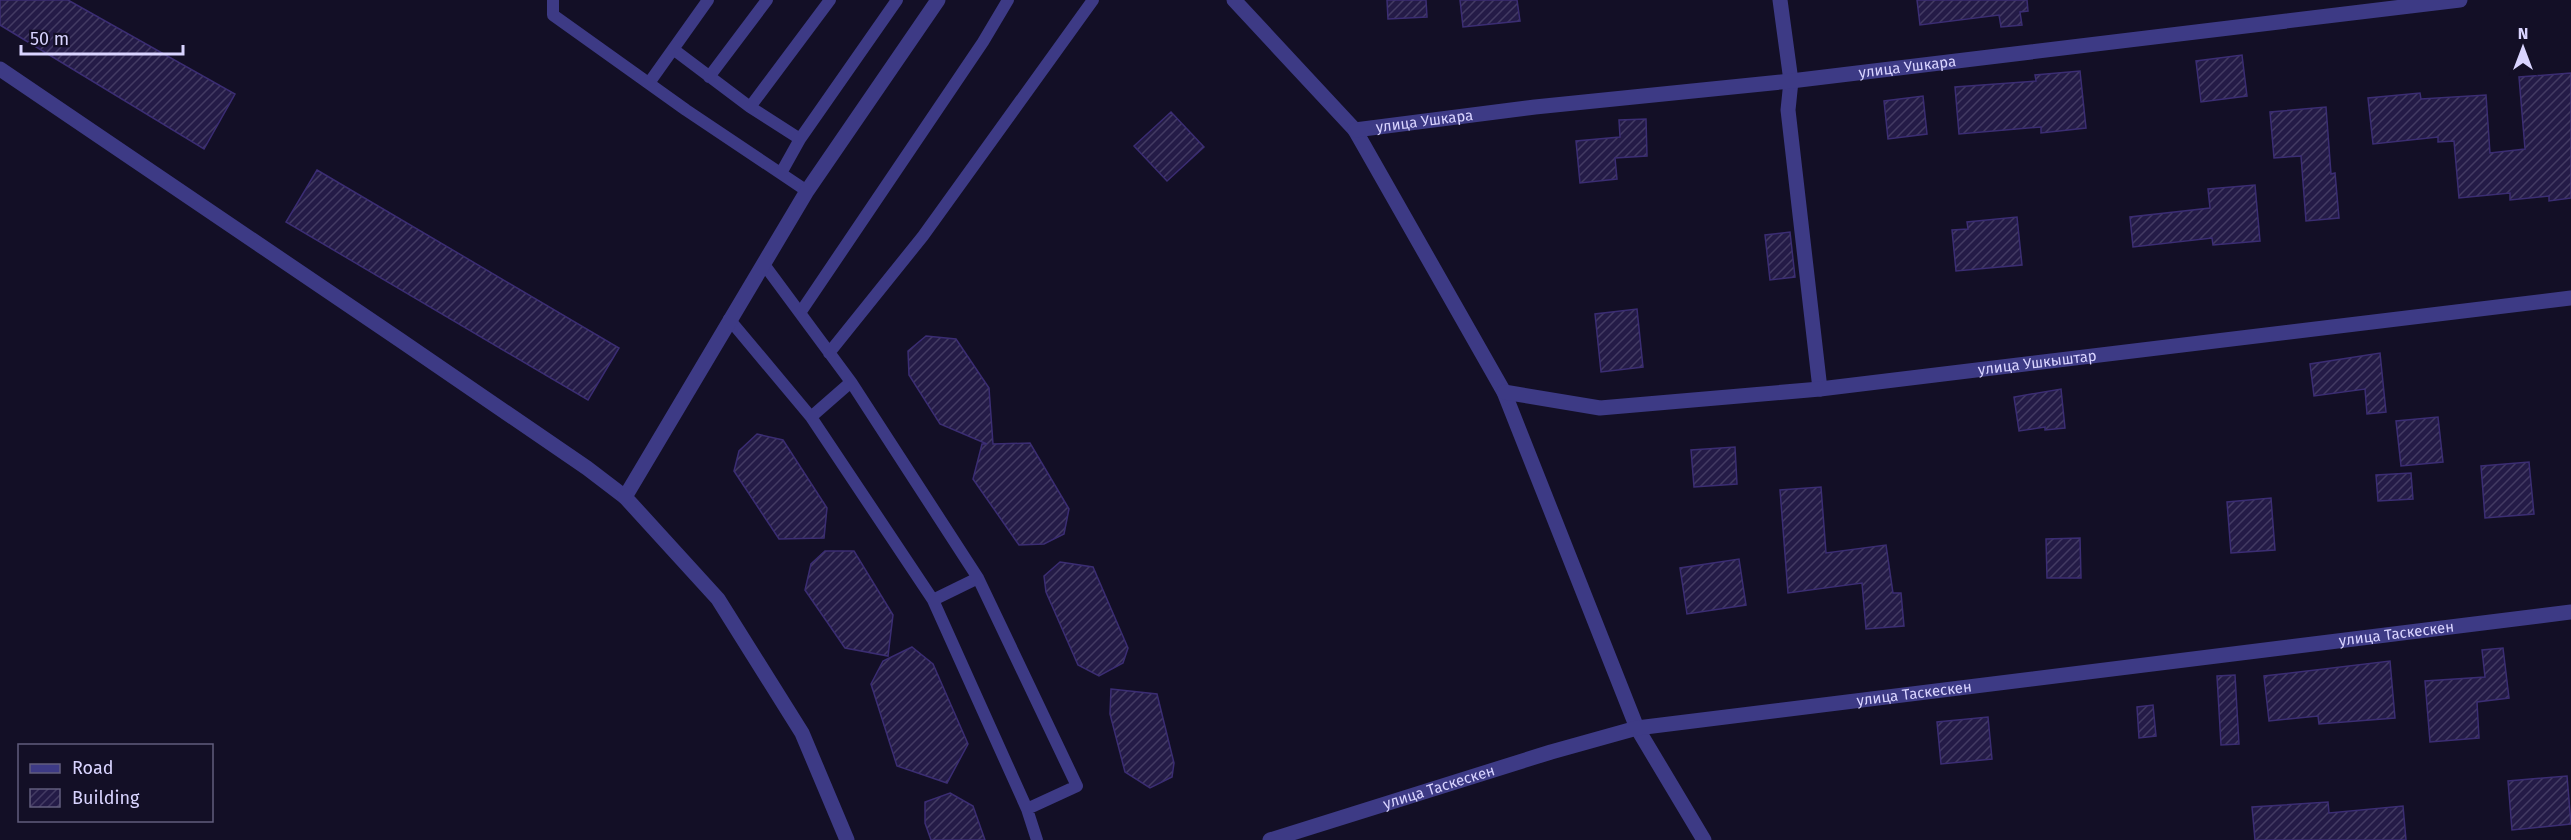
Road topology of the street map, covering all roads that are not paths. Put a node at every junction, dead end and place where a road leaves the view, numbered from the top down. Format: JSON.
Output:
{"nodes":[{"id":1,"x":554,"y":0,"type":"edge"},
{"id":2,"x":708,"y":0,"type":"edge"},
{"id":3,"x":767,"y":0,"type":"edge"},
{"id":4,"x":830,"y":0,"type":"edge"},
{"id":5,"x":938,"y":0,"type":"edge"},
{"id":6,"x":1008,"y":0,"type":"edge"},
{"id":7,"x":1093,"y":0,"type":"edge"},
{"id":8,"x":1234,"y":0,"type":"edge"},
{"id":9,"x":1780,"y":0,"type":"edge"},
{"id":10,"x":2460,"y":0,"type":"edge"},
{"id":11,"x":891,"y":2,"type":"edge"},
{"id":12,"x":673,"y":49,"type":"junction"},
{"id":13,"x":0,"y":69,"type":"edge"},
{"id":14,"x":709,"y":76,"type":"junction"},
{"id":15,"x":1791,"y":81,"type":"junction"},
{"id":16,"x":649,"y":83,"type":"junction"},
{"id":17,"x":750,"y":107,"type":"junction"},
{"id":18,"x":1355,"y":130,"type":"junction"},
{"id":19,"x":800,"y":139,"type":"junction"},
{"id":20,"x":781,"y":173,"type":"junction"},
{"id":21,"x":807,"y":191,"type":"junction"},
{"id":22,"x":763,"y":263,"type":"junction"},
{"id":23,"x":2571,"y":298,"type":"edge"},
{"id":24,"x":800,"y":313,"type":"junction"},
{"id":25,"x":729,"y":319,"type":"junction"},
{"id":26,"x":829,"y":353,"type":"junction"},
{"id":27,"x":851,"y":382,"type":"junction"},
{"id":28,"x":1820,"y":389,"type":"junction"},
{"id":29,"x":1504,"y":392,"type":"junction"},
{"id":30,"x":811,"y":417,"type":"junction"},
{"id":31,"x":625,"y":496,"type":"junction"},
{"id":32,"x":978,"y":578,"type":"junction"},
{"id":33,"x":933,"y":600,"type":"junction"},
{"id":34,"x":2571,"y":612,"type":"edge"},
{"id":35,"x":1636,"y":728,"type":"junction"},
{"id":36,"x":1027,"y":808,"type":"junction"},
{"id":37,"x":847,"y":840,"type":"edge"},
{"id":38,"x":1037,"y":840,"type":"edge"},
{"id":39,"x":1270,"y":840,"type":"edge"},
{"id":40,"x":1704,"y":840,"type":"edge"}],
"edges":[{"from":1,"to":16,"type":"lane"},
{"from":2,"to":12,"type":"lane"},
{"from":3,"to":14,"type":"lane"},
{"from":4,"to":17,"type":"lane"},
{"from":5,"to":21,"type":"street"},
{"from":6,"to":24,"type":"lane"},
{"from":7,"to":26,"type":"lane"},
{"from":8,"to":18,"type":"street"},
{"from":9,"to":15,"type":"street"},
{"from":10,"to":15,"type":"street","name":"улица Ушкара"},
{"from":11,"to":19,"type":"lane"},
{"from":12,"to":14,"type":"lane"},
{"from":12,"to":16,"type":"lane"},
{"from":13,"to":31,"type":"street"},
{"from":14,"to":17,"type":"lane"},
{"from":15,"to":18,"type":"street","name":"улица Ушкара"},
{"from":15,"to":28,"type":"street"},
{"from":16,"to":20,"type":"lane"},
{"from":17,"to":19,"type":"lane"},
{"from":18,"to":29,"type":"street"},
{"from":19,"to":20,"type":"lane"},
{"from":20,"to":21,"type":"lane"},
{"from":21,"to":22,"type":"street"},
{"from":22,"to":24,"type":"lane"},
{"from":22,"to":25,"type":"street"},
{"from":23,"to":28,"type":"street","name":"улица Ушкыштар"},
{"from":24,"to":26,"type":"lane"},
{"from":25,"to":30,"type":"lane"},
{"from":25,"to":31,"type":"street"},
{"from":26,"to":27,"type":"lane"},
{"from":27,"to":30,"type":"lane"},
{"from":27,"to":32,"type":"lane"},
{"from":28,"to":29,"type":"street","name":"улица Ушкыштар"},
{"from":29,"to":35,"type":"street"},
{"from":30,"to":33,"type":"lane"},
{"from":31,"to":37,"type":"street"},
{"from":32,"to":33,"type":"lane"},
{"from":32,"to":36,"type":"lane"},
{"from":33,"to":36,"type":"lane"},
{"from":34,"to":35,"type":"street","name":"улица Таскескен"},
{"from":35,"to":39,"type":"street","name":"улица Таскескен"},
{"from":35,"to":40,"type":"street"},
{"from":36,"to":38,"type":"lane"}]}
